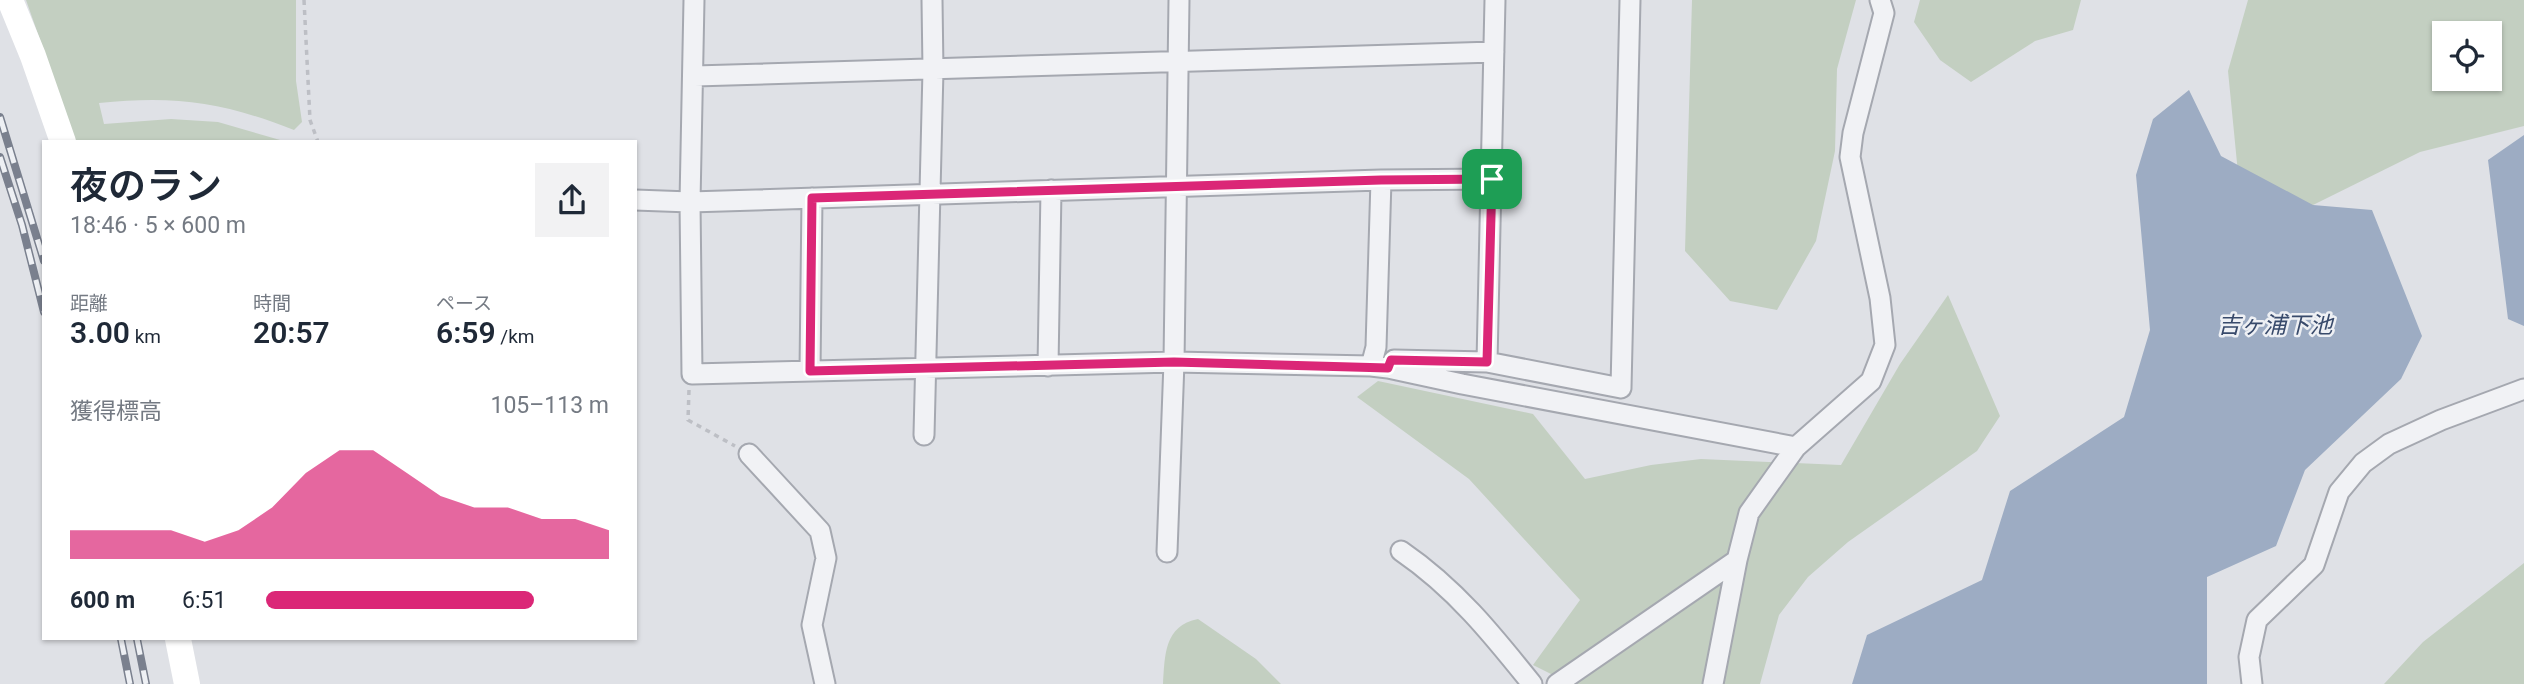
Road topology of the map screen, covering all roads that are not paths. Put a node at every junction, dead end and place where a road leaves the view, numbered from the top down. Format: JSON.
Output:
{"nodes":[{"id":1,"x":10,"y":0,"type":"edge"},
{"id":2,"x":694,"y":0,"type":"edge"},
{"id":3,"x":932,"y":0,"type":"edge"},
{"id":4,"x":1179,"y":0,"type":"edge"},
{"id":5,"x":1496,"y":0,"type":"edge"},
{"id":6,"x":1630,"y":0,"type":"edge"},
{"id":7,"x":1880,"y":0,"type":"edge"},
{"id":8,"x":1494,"y":52,"type":"junction"},
{"id":9,"x":1178,"y":60,"type":"junction"},
{"id":10,"x":933,"y":70,"type":"junction"},
{"id":11,"x":695,"y":76,"type":"junction"},
{"id":12,"x":63,"y":140,"type":"edge"},
{"id":13,"x":1492,"y":179,"type":"junction"},
{"id":14,"x":1381,"y":180,"type":"junction"},
{"id":15,"x":1177,"y":186,"type":"junction"},
{"id":16,"x":1051,"y":190,"type":"junction"},
{"id":17,"x":929,"y":194,"type":"junction"},
{"id":18,"x":812,"y":198,"type":"junction"},
{"id":19,"x":637,"y":200,"type":"edge"},
{"id":20,"x":691,"y":202,"type":"junction"},
{"id":21,"x":1174,"y":362,"type":"junction"},
{"id":22,"x":1487,"y":362,"type":"junction"},
{"id":23,"x":1048,"y":366,"type":"junction"},
{"id":24,"x":1379,"y":367,"type":"junction"},
{"id":25,"x":924,"y":369,"type":"junction"},
{"id":26,"x":810,"y":371,"type":"junction"},
{"id":27,"x":2524,"y":388,"type":"edge"},
{"id":28,"x":924,"y":435,"type":"dead end"},
{"id":29,"x":1796,"y":447,"type":"junction"},
{"id":30,"x":748,"y":454,"type":"road end"},
{"id":31,"x":1401,"y":551,"type":"dead end"},
{"id":32,"x":1167,"y":552,"type":"dead end"},
{"id":33,"x":1737,"y":560,"type":"junction"},
{"id":34,"x":178,"y":640,"type":"edge"},
{"id":35,"x":187,"y":684,"type":"edge"},
{"id":36,"x":825,"y":684,"type":"edge"},
{"id":37,"x":1532,"y":684,"type":"edge"},
{"id":38,"x":1557,"y":684,"type":"edge"},
{"id":39,"x":1713,"y":684,"type":"edge"},
{"id":40,"x":2252,"y":684,"type":"edge"}],
"edges":[{"from":1,"to":12,"type":"street"},
{"from":2,"to":11,"type":"street"},
{"from":3,"to":10,"type":"street"},
{"from":4,"to":9,"type":"street"},
{"from":5,"to":8,"type":"street"},
{"from":6,"to":22,"type":"street"},
{"from":7,"to":29,"type":"street"},
{"from":8,"to":9,"type":"street"},
{"from":8,"to":13,"type":"street"},
{"from":9,"to":10,"type":"street"},
{"from":9,"to":15,"type":"street"},
{"from":10,"to":11,"type":"street"},
{"from":10,"to":17,"type":"street"},
{"from":11,"to":20,"type":"street"},
{"from":13,"to":14,"type":"street"},
{"from":13,"to":22,"type":"street"},
{"from":14,"to":15,"type":"street"},
{"from":14,"to":24,"type":"street"},
{"from":15,"to":16,"type":"street"},
{"from":15,"to":21,"type":"street"},
{"from":16,"to":17,"type":"street"},
{"from":16,"to":23,"type":"street"},
{"from":17,"to":18,"type":"street"},
{"from":17,"to":25,"type":"street"},
{"from":18,"to":20,"type":"street"},
{"from":18,"to":26,"type":"street"},
{"from":19,"to":20,"type":"street"},
{"from":20,"to":26,"type":"street"},
{"from":21,"to":23,"type":"street"},
{"from":21,"to":24,"type":"street"},
{"from":21,"to":32,"type":"street"},
{"from":22,"to":24,"type":"street"},
{"from":23,"to":25,"type":"street"},
{"from":24,"to":29,"type":"street"},
{"from":25,"to":26,"type":"street"},
{"from":25,"to":28,"type":"street"},
{"from":27,"to":40,"type":"street"},
{"from":29,"to":33,"type":"street"},
{"from":30,"to":36,"type":"street"},
{"from":31,"to":37,"type":"street"},
{"from":33,"to":38,"type":"street"},
{"from":33,"to":39,"type":"street"},
{"from":34,"to":35,"type":"street"}]}
